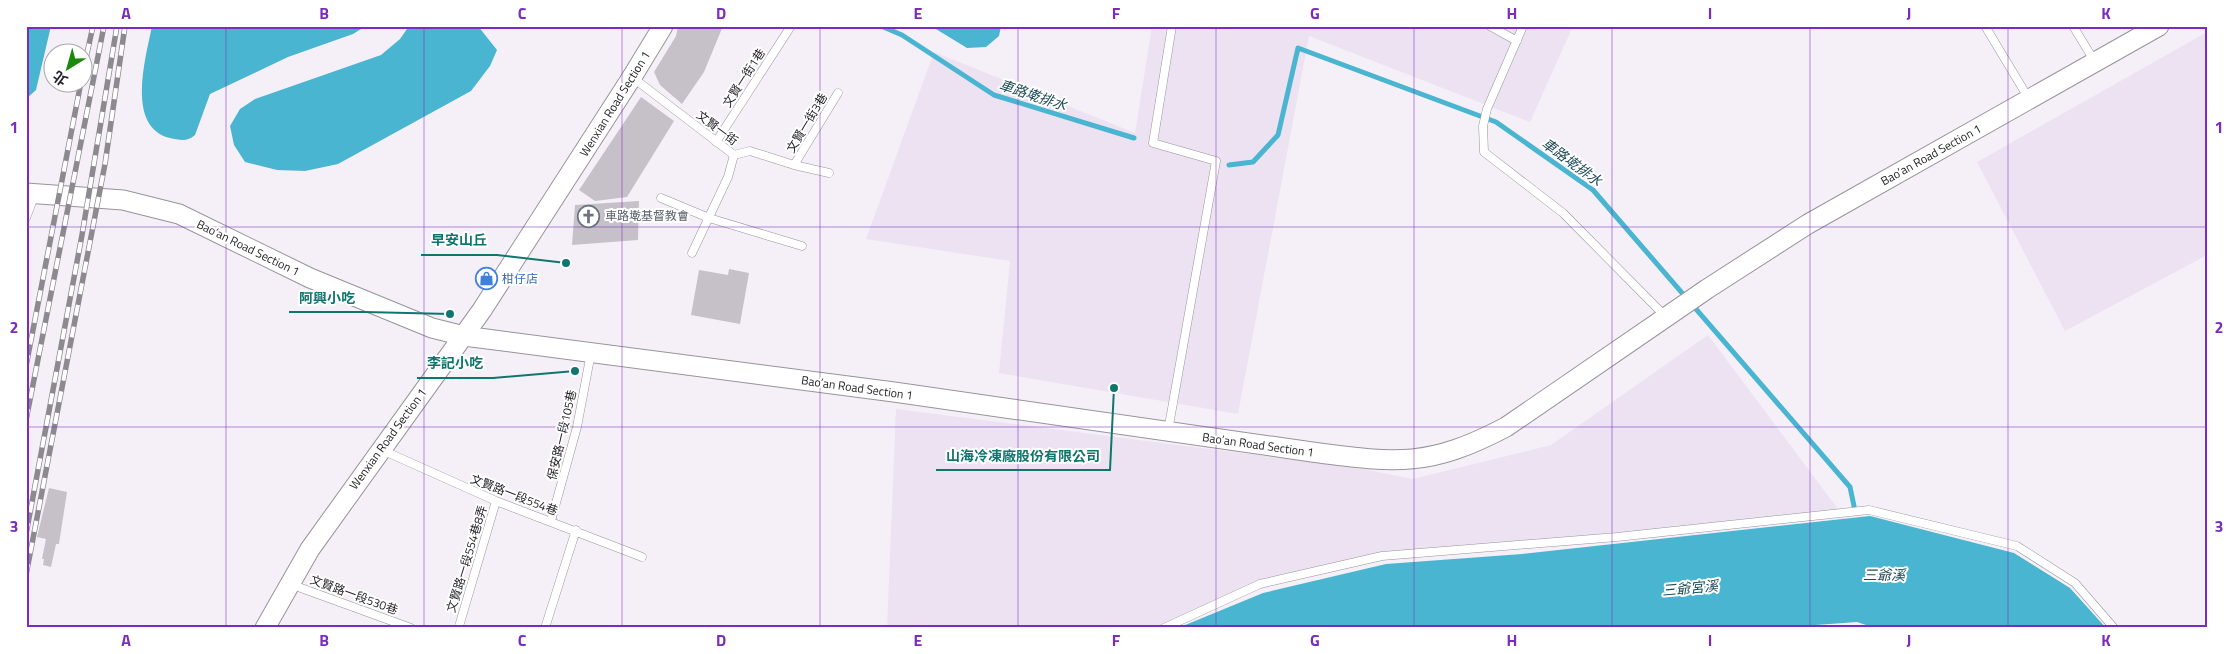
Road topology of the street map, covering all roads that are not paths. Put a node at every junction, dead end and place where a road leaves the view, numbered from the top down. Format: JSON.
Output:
{"nodes":[{"id":1,"x":663,"y":26,"type":"edge"},
{"id":2,"x":791,"y":26,"type":"edge"},
{"id":3,"x":1172,"y":26,"type":"edge"},
{"id":4,"x":1490,"y":26,"type":"edge"},
{"id":5,"x":1523,"y":26,"type":"edge"},
{"id":6,"x":1986,"y":26,"type":"edge"},
{"id":7,"x":2073,"y":26,"type":"edge"},
{"id":8,"x":2159,"y":26,"type":"edge"},
{"id":9,"x":1517,"y":41,"type":"junction"},
{"id":10,"x":2095,"y":62,"type":"junction"},
{"id":11,"x":632,"y":77,"type":"junction"},
{"id":12,"x":838,"y":93,"type":"dead end"},
{"id":13,"x":2029,"y":99,"type":"junction"},
{"id":14,"x":716,"y":142,"type":"junction"},
{"id":15,"x":734,"y":156,"type":"junction"},
{"id":16,"x":794,"y":165,"type":"junction"},
{"id":17,"x":829,"y":173,"type":"dead end"},
{"id":18,"x":30,"y":193,"type":"edge"},
{"id":19,"x":661,"y":198,"type":"dead end"},
{"id":20,"x":26,"y":218,"type":"edge"},
{"id":21,"x":709,"y":218,"type":"junction"},
{"id":22,"x":802,"y":246,"type":"dead end"},
{"id":23,"x":692,"y":253,"type":"dead end"},
{"id":24,"x":1669,"y":315,"type":"junction"},
{"id":25,"x":464,"y":336,"type":"junction"},
{"id":26,"x":591,"y":352,"type":"junction"},
{"id":27,"x":1167,"y":433,"type":"junction"},
{"id":28,"x":380,"y":449,"type":"junction"},
{"id":29,"x":496,"y":501,"type":"junction"},
{"id":30,"x":552,"y":522,"type":"junction"},
{"id":31,"x":576,"y":530,"type":"junction"},
{"id":32,"x":642,"y":557,"type":"dead end"},
{"id":33,"x":290,"y":584,"type":"junction"},
{"id":34,"x":460,"y":623,"type":"dead end"},
{"id":35,"x":264,"y":628,"type":"edge"},
{"id":36,"x":411,"y":628,"type":"edge"},
{"id":37,"x":545,"y":628,"type":"edge"},
{"id":38,"x":1164,"y":628,"type":"edge"},
{"id":39,"x":2114,"y":628,"type":"edge"}],
"edges":[{"from":1,"to":11,"type":"street","name":"Wenxian Road Section 1"},
{"from":2,"to":14,"type":"lane","name":"文賢一街1巷"},
{"from":3,"to":27,"type":"lane"},
{"from":4,"to":9,"type":"lane"},
{"from":5,"to":9,"type":"lane"},
{"from":6,"to":13,"type":"lane"},
{"from":7,"to":10,"type":"lane"},
{"from":8,"to":10,"type":"street","name":"Bao’an Road Section 1"},
{"from":9,"to":24,"type":"lane"},
{"from":10,"to":13,"type":"street","name":"Bao’an Road Section 1"},
{"from":11,"to":14,"type":"lane","name":"文賢一街"},
{"from":11,"to":25,"type":"street","name":"Wenxian Road Section 1"},
{"from":12,"to":16,"type":"lane","name":"文賢一街3巷"},
{"from":13,"to":24,"type":"street","name":"Bao’an Road Section 1"},
{"from":14,"to":15,"type":"lane","name":"文賢一街"},
{"from":15,"to":16,"type":"lane","name":"文賢一街"},
{"from":15,"to":21,"type":"lane"},
{"from":16,"to":17,"type":"lane","name":"文賢一街"},
{"from":18,"to":20,"type":"lane"},
{"from":18,"to":25,"type":"street","name":"Bao’an Road Section 1"},
{"from":19,"to":21,"type":"lane"},
{"from":21,"to":22,"type":"lane"},
{"from":21,"to":23,"type":"lane"},
{"from":24,"to":27,"type":"street","name":"Bao’an Road Section 1"},
{"from":25,"to":26,"type":"street","name":"Bao’an Road Section 1"},
{"from":25,"to":28,"type":"street","name":"Wenxian Road Section 1"},
{"from":26,"to":27,"type":"street","name":"Bao’an Road Section 1"},
{"from":26,"to":30,"type":"lane","name":"保安路一段105巷"},
{"from":28,"to":29,"type":"lane","name":"文賢路一段554巷"},
{"from":28,"to":33,"type":"street","name":"Wenxian Road Section 1"},
{"from":29,"to":30,"type":"lane","name":"文賢路一段554巷"},
{"from":29,"to":34,"type":"lane","name":"文賢路一段554巷8弄"},
{"from":30,"to":31,"type":"lane","name":"文賢路一段554巷"},
{"from":31,"to":32,"type":"lane","name":"文賢路一段554巷"},
{"from":31,"to":37,"type":"lane"},
{"from":33,"to":35,"type":"street","name":"Wenxian Road Section 1"},
{"from":33,"to":36,"type":"lane","name":"文賢路一段530巷"},
{"from":38,"to":39,"type":"lane"}]}
